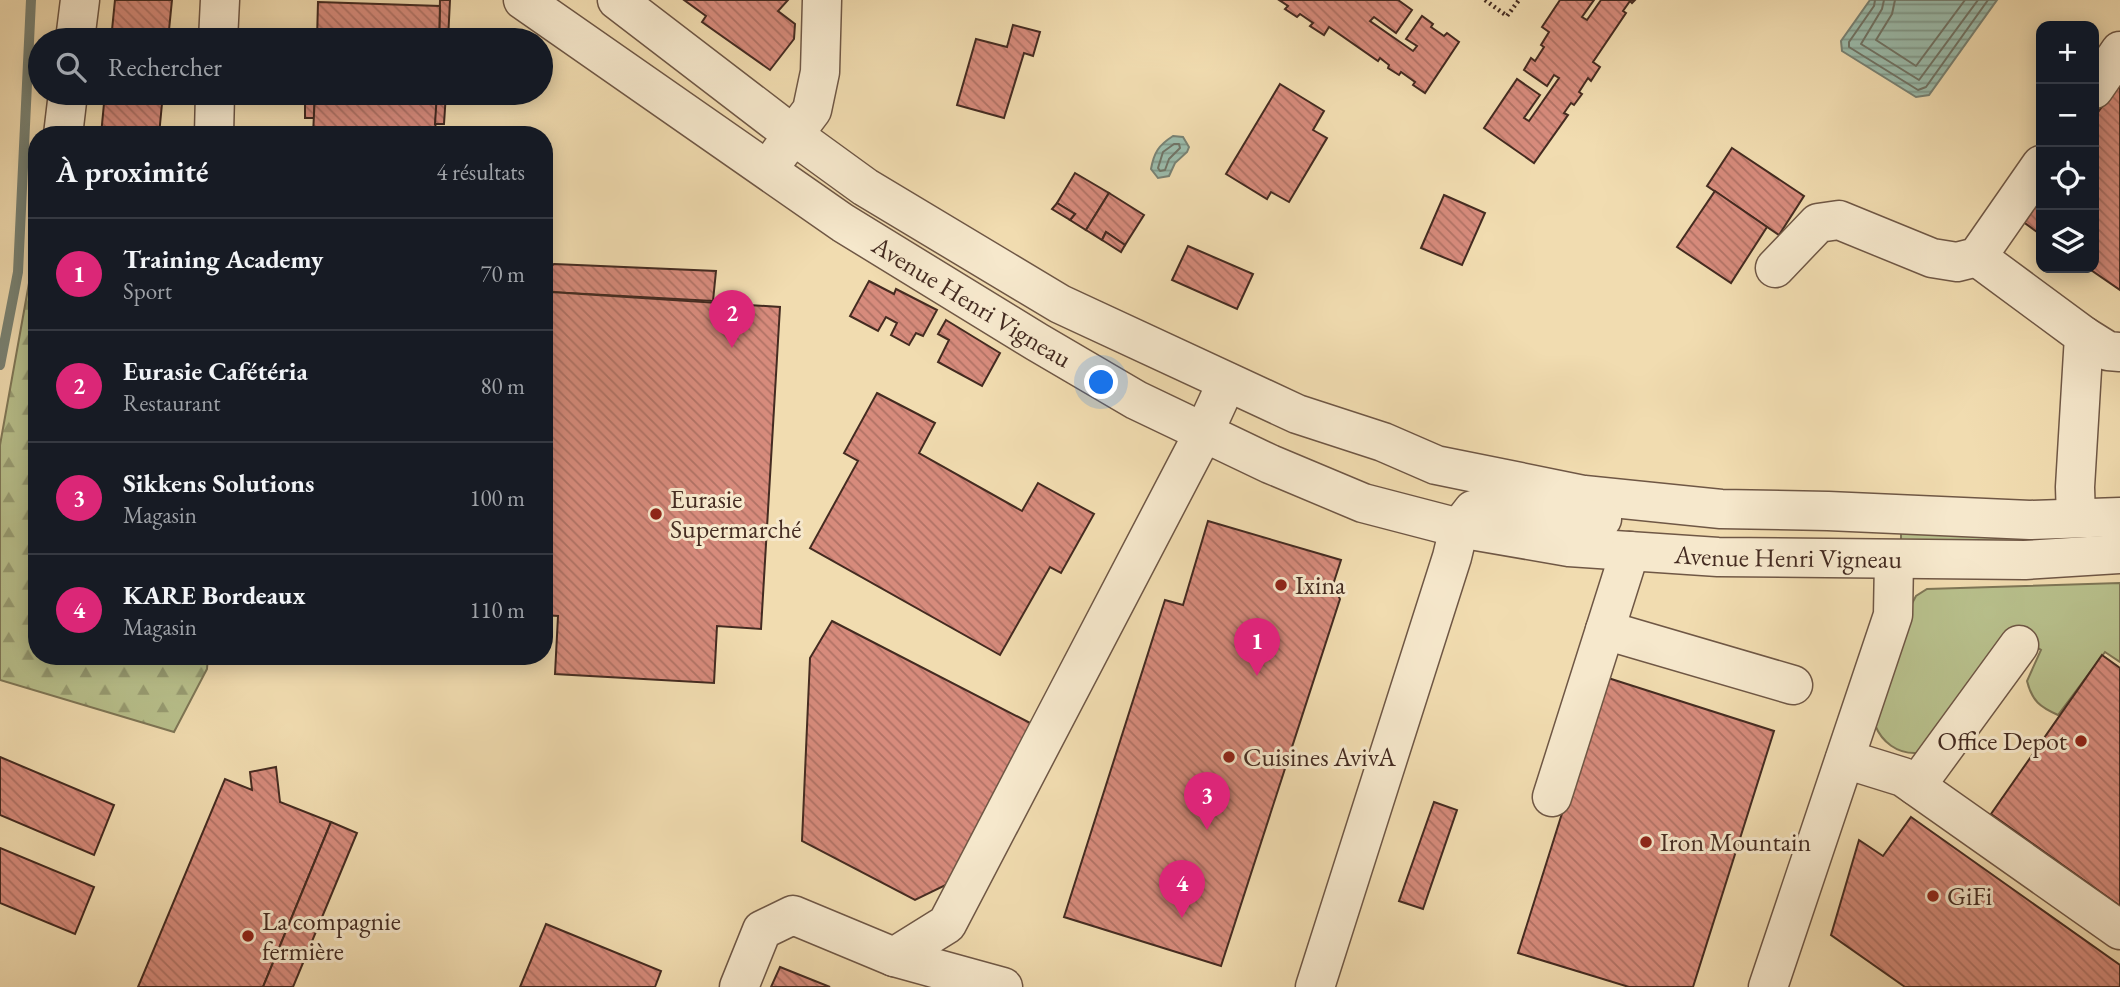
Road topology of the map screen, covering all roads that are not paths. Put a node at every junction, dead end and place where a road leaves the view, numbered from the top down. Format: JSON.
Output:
{"nodes":[{"id":1,"x":80,"y":0,"type":"edge"},
{"id":2,"x":220,"y":0,"type":"edge"},
{"id":3,"x":523,"y":0,"type":"edge"},
{"id":4,"x":617,"y":0,"type":"edge"},
{"id":5,"x":822,"y":0,"type":"edge"},
{"id":6,"x":76,"y":28,"type":"edge"},
{"id":7,"x":219,"y":28,"type":"edge"},
{"id":8,"x":2120,"y":51,"type":"edge"},
{"id":9,"x":2097,"y":84,"type":"edge"},
{"id":10,"x":67,"y":105,"type":"edge"},
{"id":11,"x":215,"y":105,"type":"edge"},
{"id":12,"x":64,"y":126,"type":"edge"},
{"id":13,"x":214,"y":126,"type":"edge"},
{"id":14,"x":792,"y":134,"type":"junction"},
{"id":15,"x":2036,"y":171,"type":"edge"},
{"id":16,"x":768,"y":172,"type":"junction"},
{"id":17,"x":1977,"y":257,"type":"junction"},
{"id":18,"x":1775,"y":268,"type":"dead end"},
{"id":19,"x":2084,"y":336,"type":"junction"},
{"id":20,"x":2120,"y":352,"type":"edge"},
{"id":21,"x":1227,"y":382,"type":"junction"},
{"id":22,"x":1204,"y":432,"type":"junction"},
{"id":23,"x":1436,"y":465,"type":"junction"},
{"id":24,"x":1721,"y":509,"type":"junction"},
{"id":25,"x":2120,"y":517,"type":"edge"},
{"id":26,"x":2076,"y":518,"type":"junction"},
{"id":27,"x":1459,"y":528,"type":"junction"},
{"id":28,"x":1630,"y":551,"type":"junction"},
{"id":29,"x":2120,"y":554,"type":"edge"},
{"id":30,"x":1894,"y":560,"type":"junction"},
{"id":31,"x":1605,"y":630,"type":"junction"},
{"id":32,"x":2019,"y":645,"type":"dead end"},
{"id":33,"x":1793,"y":685,"type":"dead end"},
{"id":34,"x":1845,"y":759,"type":"junction"},
{"id":35,"x":1916,"y":786,"type":"junction"},
{"id":36,"x":1552,"y":797,"type":"dead end"},
{"id":37,"x":2120,"y":930,"type":"edge"},
{"id":38,"x":894,"y":957,"type":"junction"},
{"id":39,"x":739,"y":987,"type":"edge"},
{"id":40,"x":1003,"y":987,"type":"edge"},
{"id":41,"x":1315,"y":987,"type":"edge"},
{"id":42,"x":1768,"y":987,"type":"edge"}],
"edges":[{"from":1,"to":6,"type":"street"},
{"from":2,"to":7,"type":"street"},
{"from":3,"to":16,"type":"street","name":"Avenue Henri Vigneau"},
{"from":4,"to":14,"type":"street","name":"Avenue Henri Vigneau"},
{"from":5,"to":14,"type":"street"},
{"from":8,"to":9,"type":"street"},
{"from":10,"to":12,"type":"street"},
{"from":11,"to":13,"type":"street"},
{"from":14,"to":16,"type":"street"},
{"from":14,"to":21,"type":"street","name":"Avenue Henri Vigneau"},
{"from":15,"to":17,"type":"street"},
{"from":16,"to":22,"type":"street","name":"Avenue Henri Vigneau"},
{"from":17,"to":18,"type":"street"},
{"from":17,"to":19,"type":"street"},
{"from":19,"to":20,"type":"street"},
{"from":19,"to":26,"type":"street"},
{"from":21,"to":22,"type":"street"},
{"from":21,"to":23,"type":"street","name":"Avenue Henri Vigneau"},
{"from":22,"to":27,"type":"street","name":"Avenue Henri Vigneau"},
{"from":22,"to":38,"type":"street"},
{"from":23,"to":24,"type":"street","name":"Avenue Henri Vigneau"},
{"from":23,"to":27,"type":"street"},
{"from":24,"to":26,"type":"street","name":"Avenue Henri Vigneau"},
{"from":24,"to":27,"type":"street","name":"Avenue Henri Vigneau"},
{"from":25,"to":26,"type":"street","name":"Avenue Henri Vigneau"},
{"from":27,"to":28,"type":"street","name":"Avenue Henri Vigneau"},
{"from":27,"to":41,"type":"street"},
{"from":28,"to":30,"type":"street","name":"Avenue Henri Vigneau"},
{"from":28,"to":31,"type":"street"},
{"from":29,"to":30,"type":"street","name":"Avenue Henri Vigneau"},
{"from":30,"to":34,"type":"street"},
{"from":31,"to":33,"type":"street"},
{"from":31,"to":36,"type":"street"},
{"from":32,"to":35,"type":"street"},
{"from":34,"to":35,"type":"street"},
{"from":34,"to":42,"type":"street"},
{"from":35,"to":37,"type":"street"},
{"from":38,"to":39,"type":"street"},
{"from":38,"to":40,"type":"street"}]}
